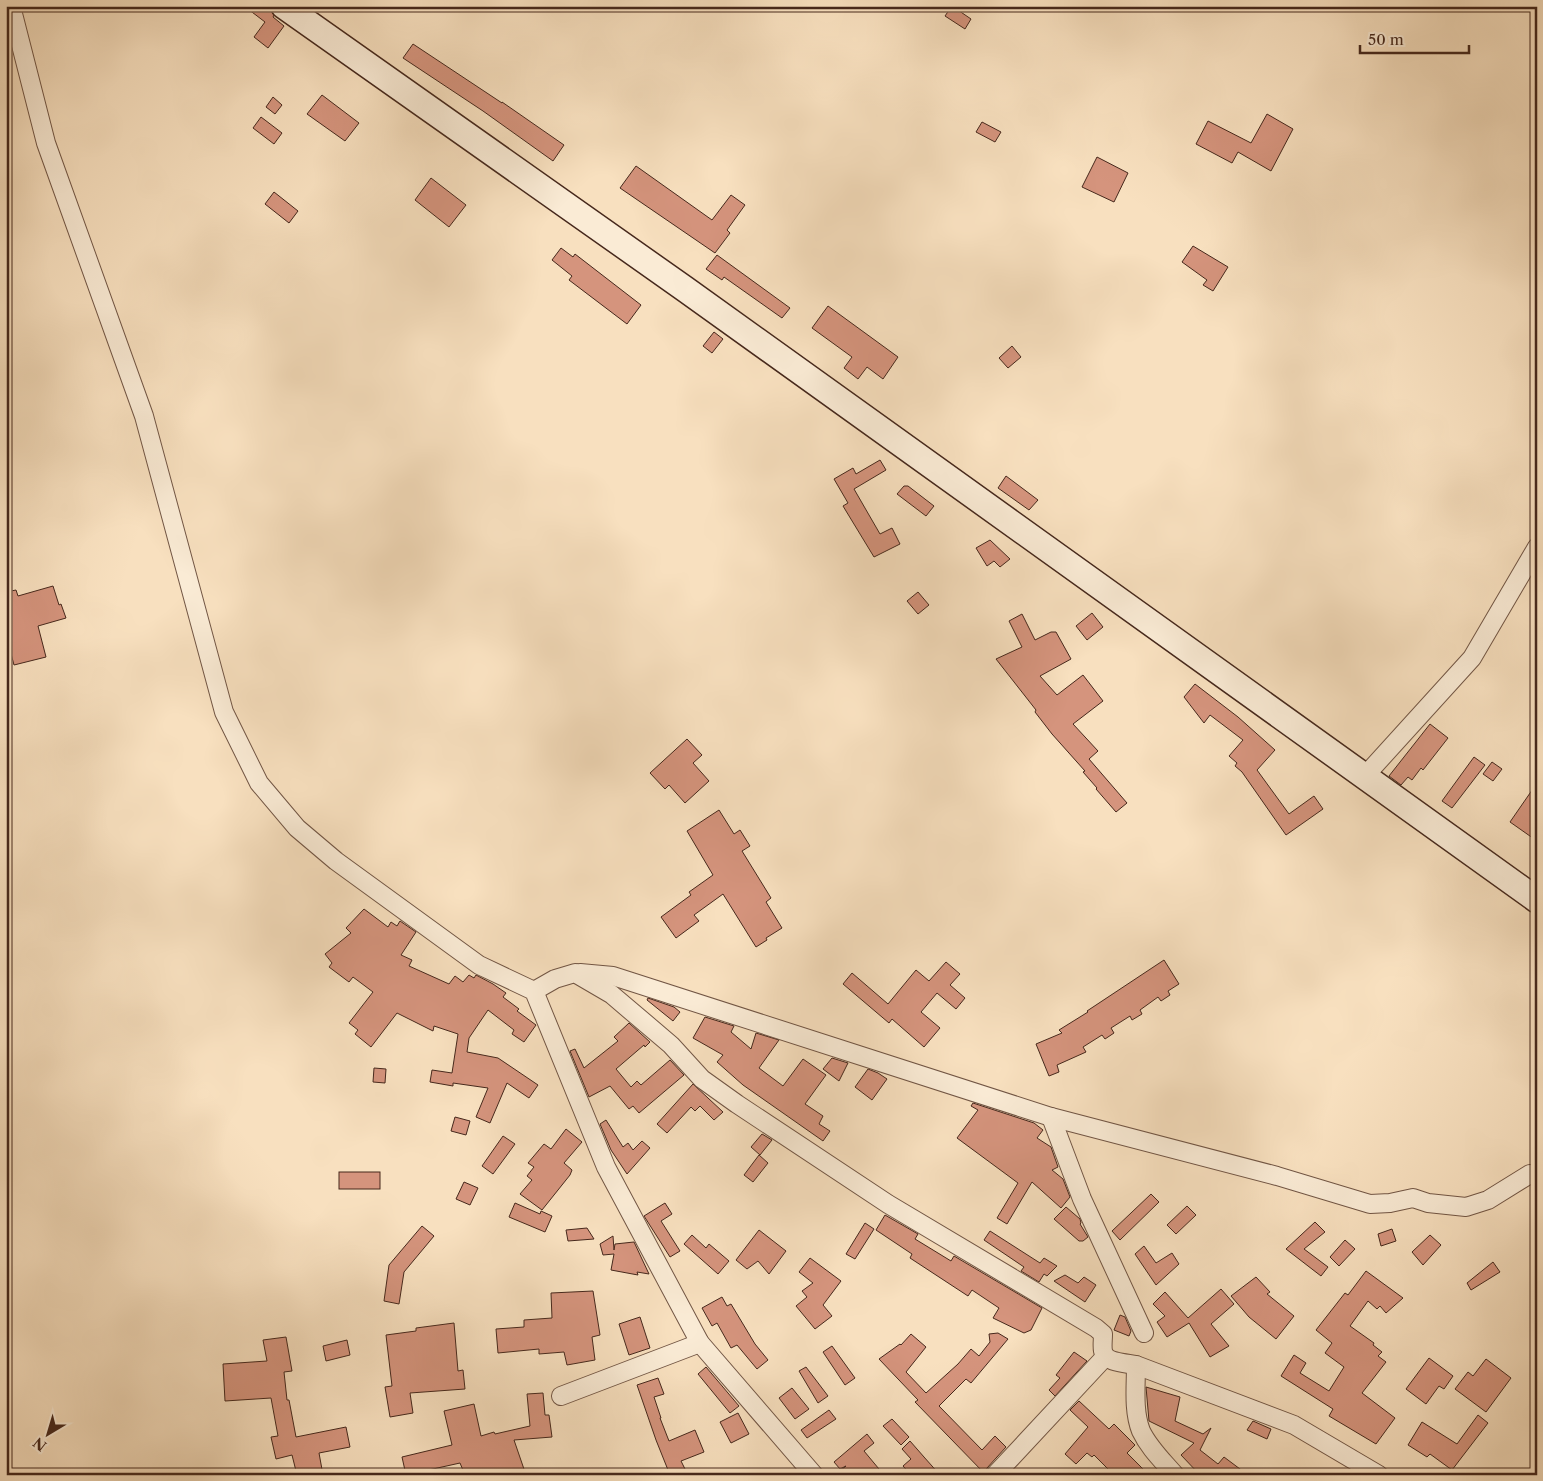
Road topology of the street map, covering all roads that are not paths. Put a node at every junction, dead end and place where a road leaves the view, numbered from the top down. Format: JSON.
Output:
{"nodes":[{"id":1,"x":11,"y":6,"type":"edge"},
{"id":2,"x":284,"y":6,"type":"edge"},
{"id":3,"x":1537,"y":547,"type":"edge"},
{"id":4,"x":1364,"y":777,"type":"junction"},
{"id":5,"x":1537,"y":900,"type":"edge"},
{"id":6,"x":575,"y":973,"type":"junction"},
{"id":7,"x":534,"y":991,"type":"junction"},
{"id":8,"x":1051,"y":1117,"type":"junction"},
{"id":9,"x":1530,"y":1174,"type":"dead end"},
{"id":10,"x":1144,"y":1333,"type":"dead end"},
{"id":11,"x":700,"y":1343,"type":"junction"},
{"id":12,"x":1106,"y":1357,"type":"junction"},
{"id":13,"x":1136,"y":1365,"type":"junction"},
{"id":14,"x":561,"y":1396,"type":"dead end"},
{"id":15,"x":814,"y":1475,"type":"edge"},
{"id":16,"x":995,"y":1475,"type":"edge"},
{"id":17,"x":1175,"y":1475,"type":"edge"},
{"id":18,"x":1379,"y":1475,"type":"edge"}],
"edges":[{"from":1,"to":7,"type":"street"},
{"from":2,"to":4,"type":"main road"},
{"from":3,"to":4,"type":"street"},
{"from":4,"to":5,"type":"main road"},
{"from":6,"to":7,"type":"street"},
{"from":6,"to":8,"type":"street"},
{"from":6,"to":12,"type":"street"},
{"from":7,"to":11,"type":"street"},
{"from":8,"to":9,"type":"street"},
{"from":8,"to":10,"type":"street"},
{"from":11,"to":14,"type":"street"},
{"from":11,"to":15,"type":"street"},
{"from":12,"to":13,"type":"street"},
{"from":12,"to":16,"type":"street"},
{"from":13,"to":17,"type":"street"},
{"from":13,"to":18,"type":"street"}]}
